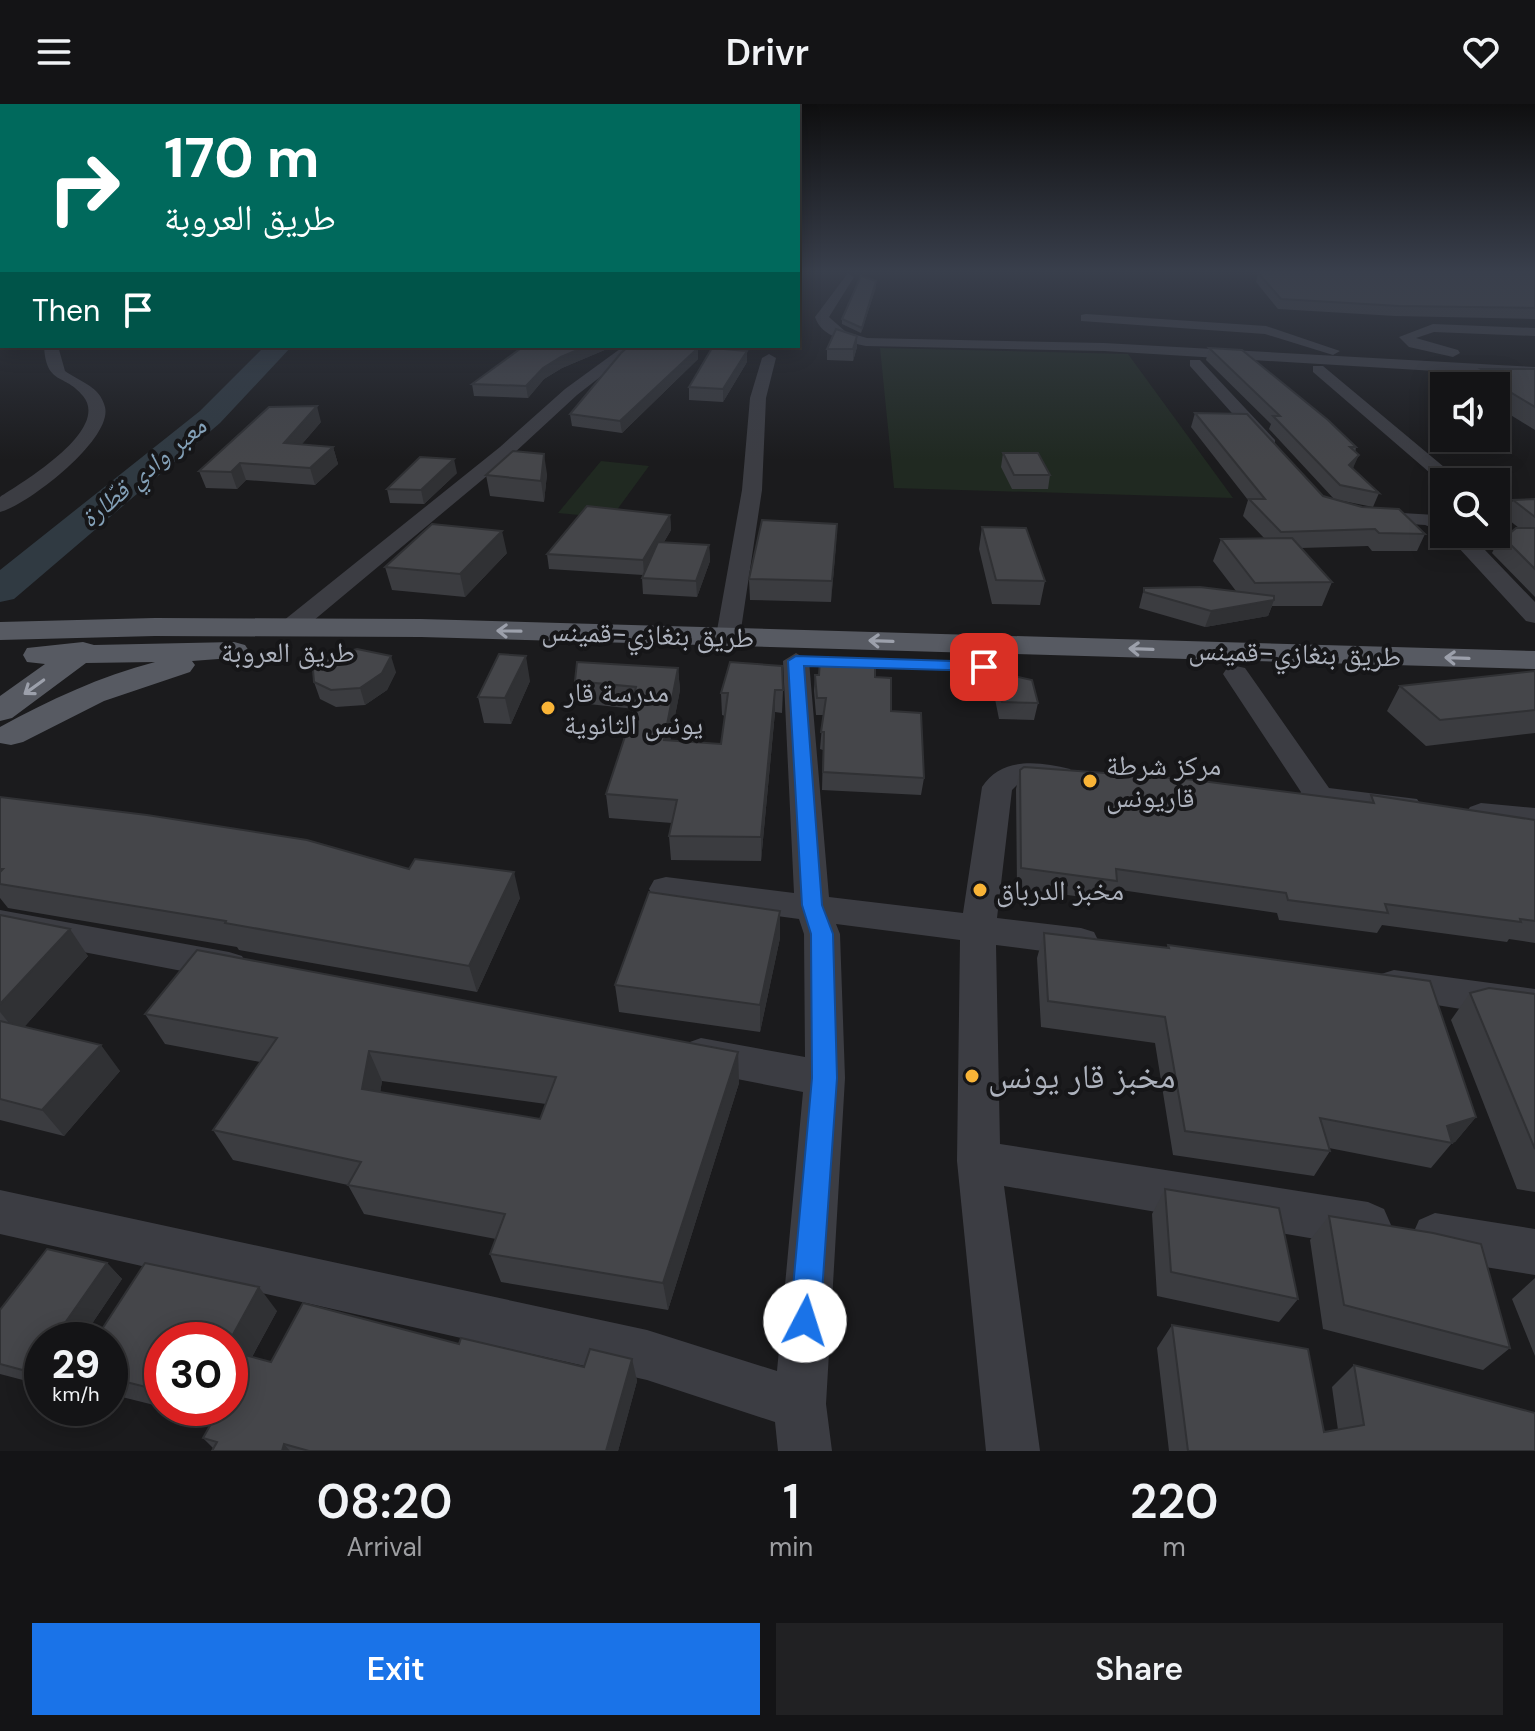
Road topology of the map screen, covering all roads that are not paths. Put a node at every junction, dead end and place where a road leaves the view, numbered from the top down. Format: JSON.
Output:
{"nodes":[{"id":1,"x":839,"y":334,"type":"edge"},
{"id":2,"x":1222,"y":334,"type":"edge"},
{"id":3,"x":1258,"y":334,"type":"edge"},
{"id":4,"x":1281,"y":334,"type":"edge"},
{"id":5,"x":1415,"y":334,"type":"edge"},
{"id":6,"x":1528,"y":334,"type":"edge"},
{"id":7,"x":51,"y":348,"type":"edge"},
{"id":8,"x":1535,"y":348,"type":"edge"},
{"id":9,"x":629,"y":349,"type":"edge"},
{"id":10,"x":1535,"y":356,"type":"edge"},
{"id":11,"x":769,"y":358,"type":"dead end"},
{"id":12,"x":1365,"y":362,"type":"junction"},
{"id":13,"x":1195,"y":363,"type":"dead end"},
{"id":14,"x":1318,"y":369,"type":"dead end"},
{"id":15,"x":1535,"y":372,"type":"edge"},
{"id":16,"x":1277,"y":454,"type":"edge"},
{"id":17,"x":1435,"y":468,"type":"edge"},
{"id":18,"x":0,"y":506,"type":"edge"},
{"id":19,"x":1349,"y":516,"type":"edge"},
{"id":20,"x":1430,"y":519,"type":"edge"},
{"id":21,"x":1470,"y":548,"type":"edge"},
{"id":22,"x":1535,"y":616,"type":"edge"},
{"id":23,"x":292,"y":626,"type":"junction"},
{"id":24,"x":0,"y":631,"type":"edge"},
{"id":25,"x":728,"y":636,"type":"junction"},
{"id":26,"x":116,"y":641,"type":"junction"},
{"id":27,"x":256,"y":650,"type":"junction"},
{"id":28,"x":79,"y":654,"type":"junction"},
{"id":29,"x":0,"y":656,"type":"edge"},
{"id":30,"x":1535,"y":660,"type":"edge"},
{"id":31,"x":796,"y":661,"type":"junction"},
{"id":32,"x":1236,"y":674,"type":"junction"},
{"id":33,"x":1535,"y":682,"type":"edge"},
{"id":34,"x":4,"y":730,"type":"edge"},
{"id":35,"x":1091,"y":779,"type":"edge"},
{"id":36,"x":1289,"y":794,"type":"edge"},
{"id":37,"x":1320,"y":797,"type":"junction"},
{"id":38,"x":1535,"y":819,"type":"edge"},
{"id":39,"x":666,"y":889,"type":"dead end"},
{"id":40,"x":812,"y":905,"type":"junction"},
{"id":41,"x":0,"y":923,"type":"edge"},
{"id":42,"x":978,"y":928,"type":"junction"},
{"id":43,"x":1118,"y":947,"type":"edge"},
{"id":44,"x":265,"y":973,"type":"edge"},
{"id":45,"x":1365,"y":981,"type":"edge"},
{"id":46,"x":1535,"y":1005,"type":"edge"},
{"id":47,"x":669,"y":1049,"type":"edge"},
{"id":48,"x":825,"y":1078,"type":"junction"},
{"id":49,"x":979,"y":1161,"type":"junction"},
{"id":50,"x":0,"y":1212,"type":"edge"},
{"id":51,"x":1535,"y":1252,"type":"edge"},
{"id":52,"x":800,"y":1404,"type":"junction"},
{"id":53,"x":805,"y":1451,"type":"edge"},
{"id":54,"x":1013,"y":1451,"type":"edge"}],
"edges":[{"from":1,"to":12,"type":"street"},
{"from":2,"to":3,"type":"street"},
{"from":4,"to":12,"type":"street"},
{"from":5,"to":10,"type":"street"},
{"from":6,"to":8,"type":"street"},
{"from":7,"to":18,"type":"street"},
{"from":9,"to":23,"type":"street"},
{"from":11,"to":25,"type":"street"},
{"from":12,"to":15,"type":"street"},
{"from":13,"to":16,"type":"street"},
{"from":14,"to":17,"type":"street"},
{"from":19,"to":20,"type":"street"},
{"from":21,"to":22,"type":"street"},
{"from":25,"to":23,"type":"main road","name":"طريق بنغازي-قمينس","one_way":true},
{"from":23,"to":26,"type":"main road","name":"طريق بنغازي-قمينس"},
{"from":24,"to":26,"type":"main road"},
{"from":30,"to":25,"type":"main road","name":"طريق بنغازي-قمينس","one_way":true},
{"from":26,"to":27,"type":"main road","name":"طريق العروبة"},
{"from":26,"to":28,"type":"main road"},
{"from":26,"to":34,"type":"main road"},
{"from":27,"to":31,"type":"main road","name":"طريق العروبة"},
{"from":27,"to":34,"type":"main road"},
{"from":28,"to":29,"type":"main road"},
{"from":28,"to":34,"type":"main road","one_way":true},
{"from":31,"to":32,"type":"main road","name":"طريق العروبة"},
{"from":31,"to":40,"type":"street"},
{"from":32,"to":33,"type":"main road","name":"طريق العروبة"},
{"from":32,"to":37,"type":"street"},
{"from":35,"to":42,"type":"street"},
{"from":36,"to":37,"type":"street"},
{"from":37,"to":38,"type":"street"},
{"from":39,"to":40,"type":"street"},
{"from":40,"to":42,"type":"street"},
{"from":40,"to":48,"type":"street"},
{"from":41,"to":44,"type":"street"},
{"from":42,"to":43,"type":"street"},
{"from":42,"to":49,"type":"street"},
{"from":45,"to":46,"type":"street"},
{"from":47,"to":48,"type":"street"},
{"from":48,"to":52,"type":"street"},
{"from":49,"to":51,"type":"street"},
{"from":49,"to":54,"type":"street"},
{"from":50,"to":52,"type":"street"},
{"from":52,"to":53,"type":"street"}]}
